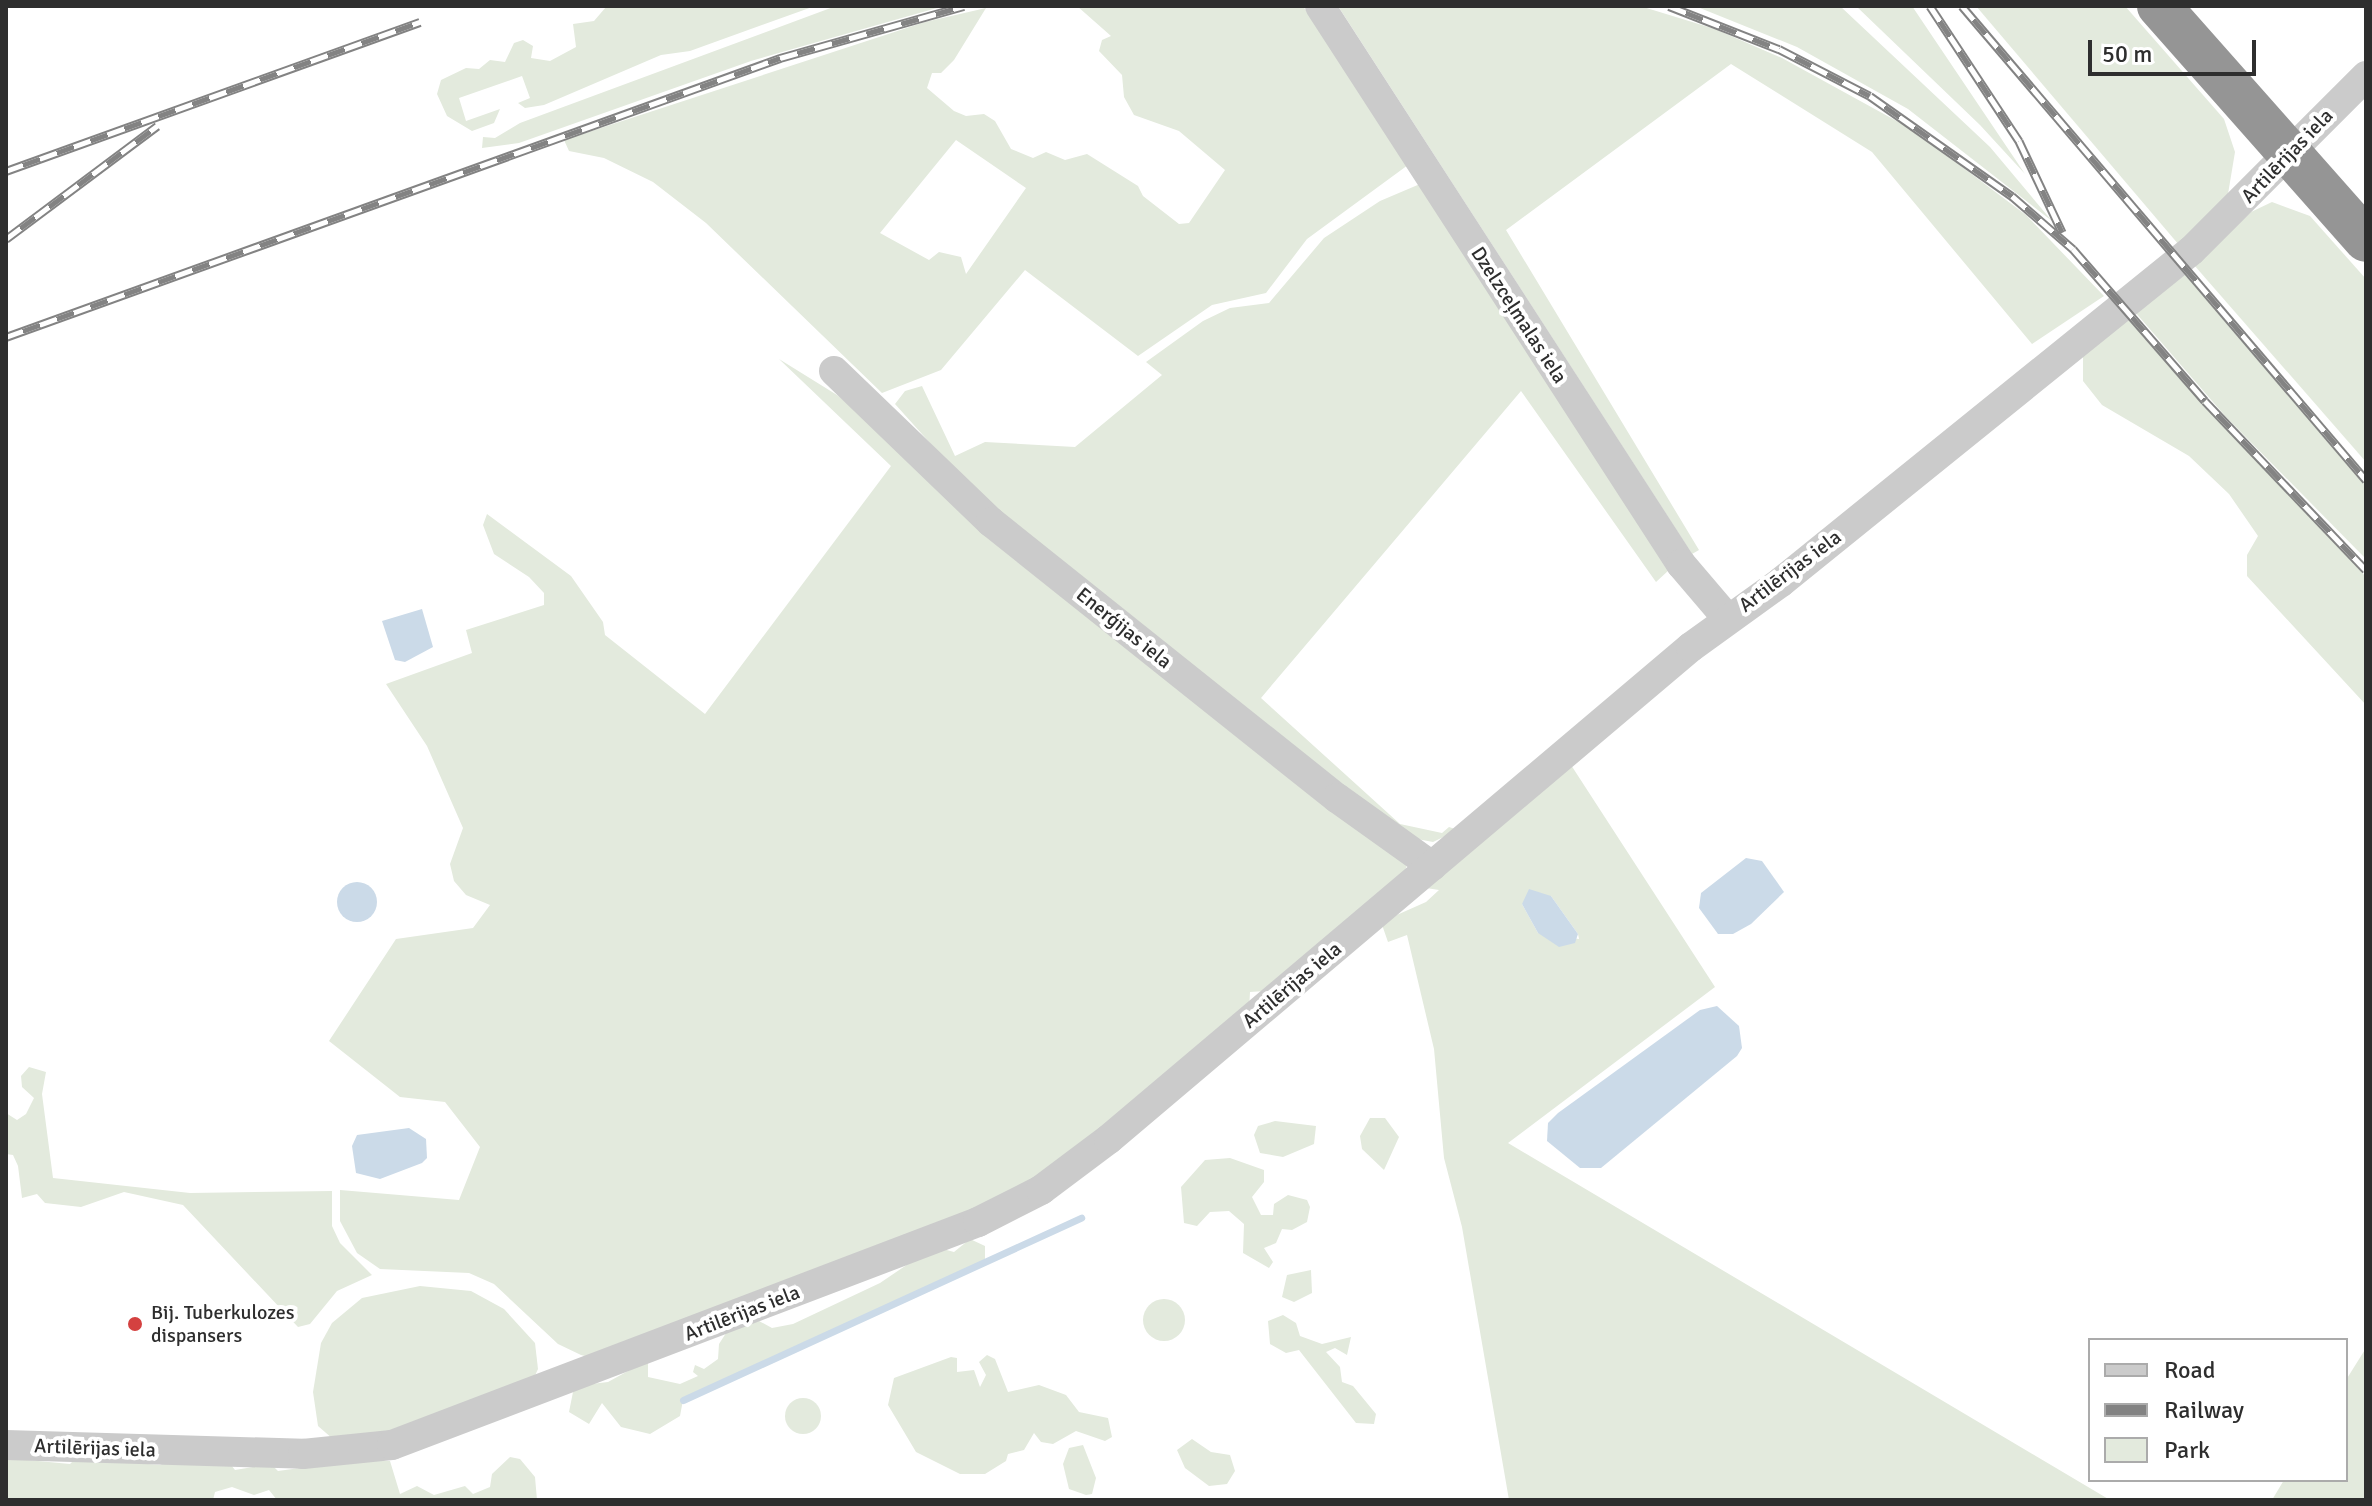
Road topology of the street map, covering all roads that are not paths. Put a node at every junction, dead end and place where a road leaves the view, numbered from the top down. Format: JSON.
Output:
{"nodes":[{"id":1,"x":1320,"y":6,"type":"edge"},
{"id":2,"x":2159,"y":6,"type":"edge"},
{"id":3,"x":2366,"y":76,"type":"edge"},
{"id":4,"x":2290,"y":153,"type":"junction"},
{"id":5,"x":2366,"y":240,"type":"edge"},
{"id":6,"x":834,"y":371,"type":"dead end"},
{"id":7,"x":1727,"y":618,"type":"junction"},
{"id":8,"x":1432,"y":866,"type":"junction"},
{"id":9,"x":6,"y":1445,"type":"edge"}],
"edges":[{"from":1,"to":7,"type":"street","name":"Dzelzceļmalas iela"},
{"from":2,"to":4,"type":"highway"},
{"from":3,"to":4,"type":"street","name":"Artilērijas iela"},
{"from":4,"to":5,"type":"highway"},
{"from":4,"to":7,"type":"street","name":"Artilērijas iela"},
{"from":6,"to":8,"type":"street","name":"Enerģijas iela"},
{"from":7,"to":8,"type":"street","name":"Artilērijas iela"},
{"from":8,"to":9,"type":"street","name":"Artilērijas iela"}]}
